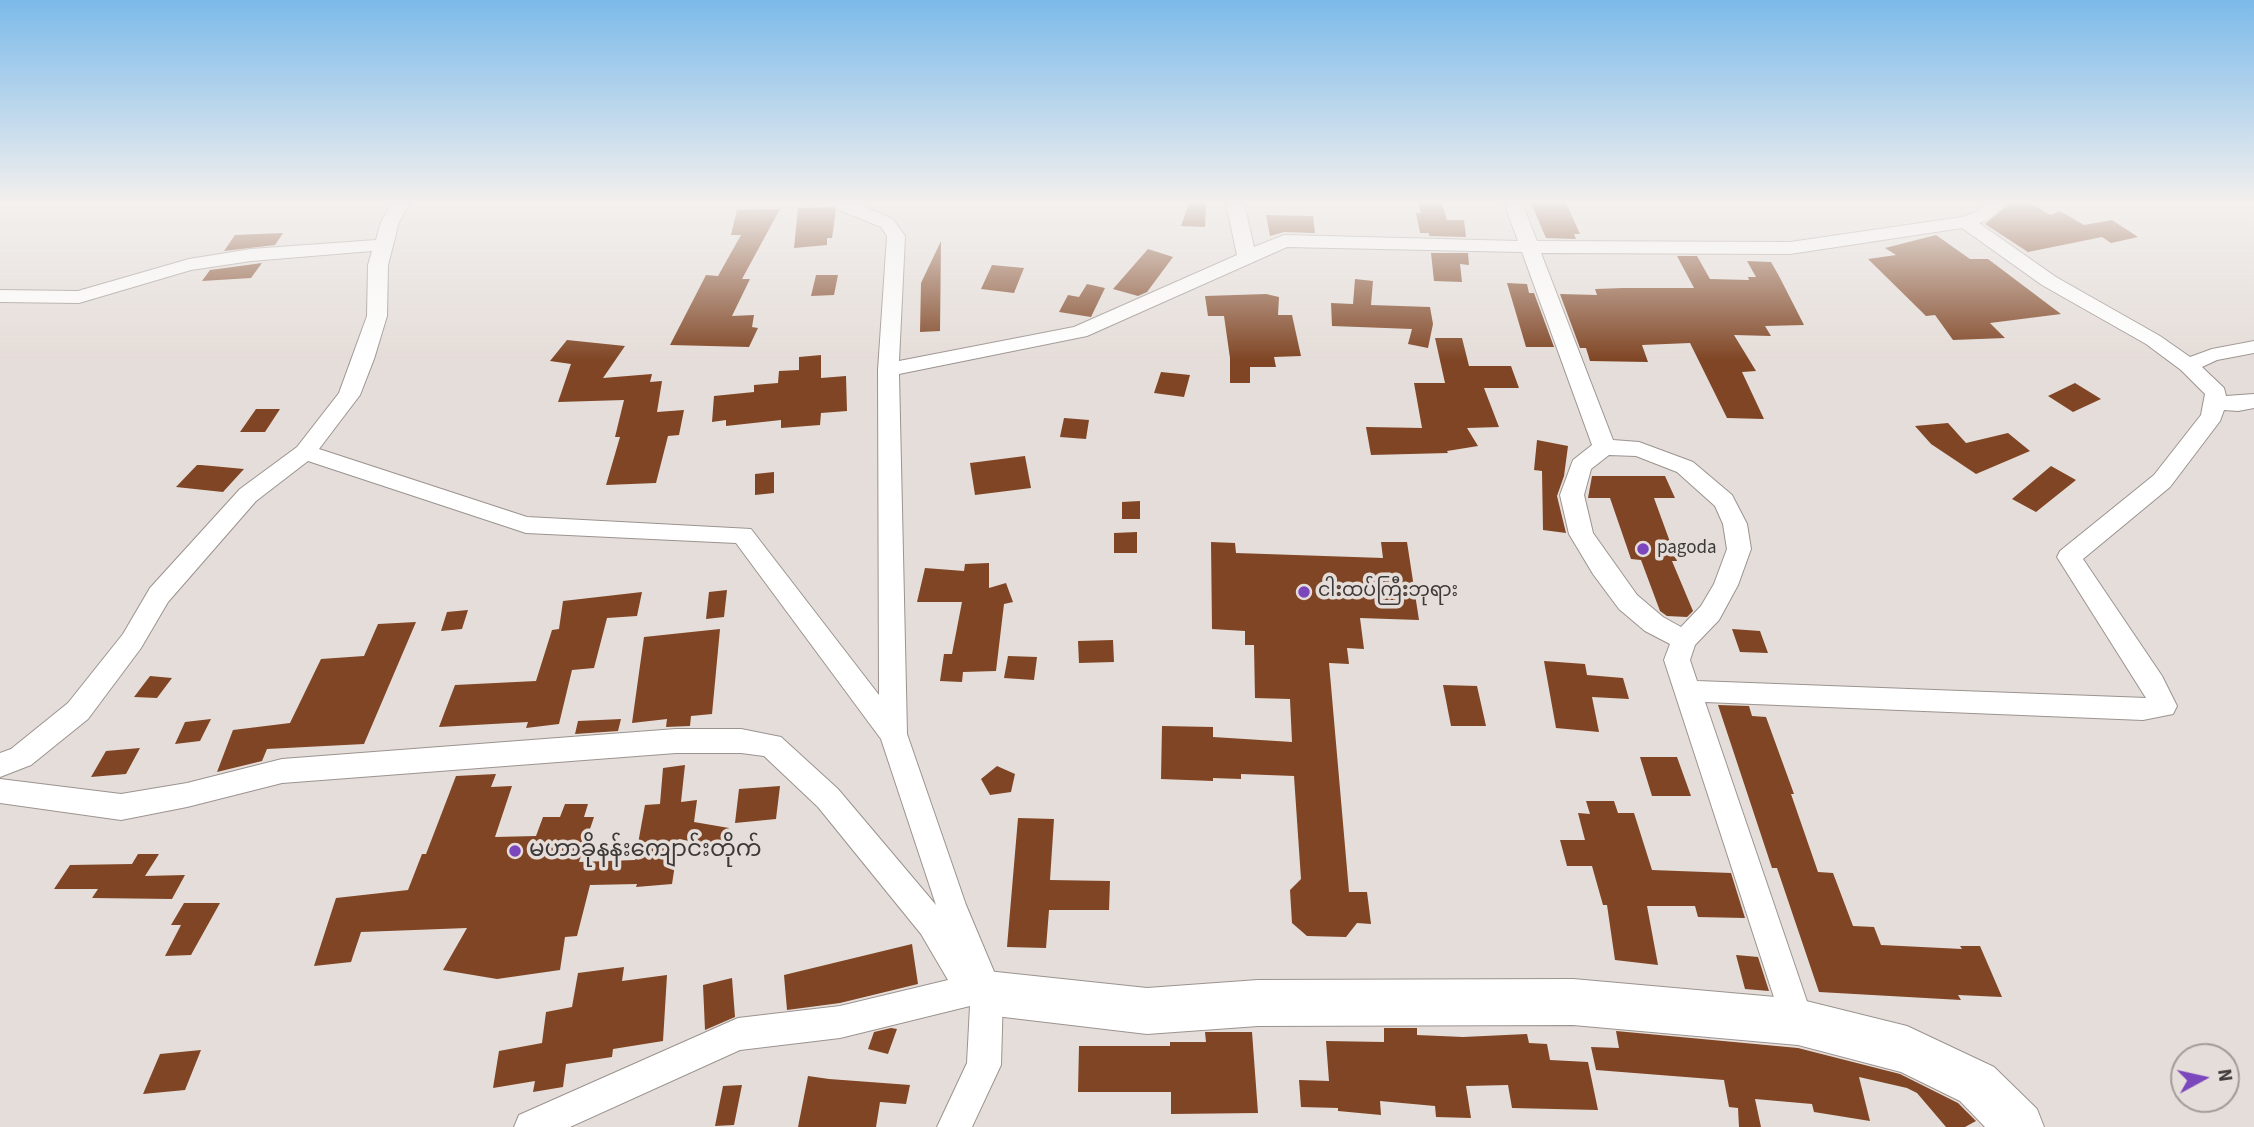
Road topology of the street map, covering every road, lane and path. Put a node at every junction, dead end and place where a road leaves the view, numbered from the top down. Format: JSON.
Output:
{"nodes":[{"id":1,"x":247,"y":256,"type":"edge"},
{"id":2,"x":380,"y":256,"type":"edge"},
{"id":3,"x":895,"y":256,"type":"edge"},
{"id":4,"x":1252,"y":256,"type":"edge"},
{"id":5,"x":1533,"y":256,"type":"edge"},
{"id":6,"x":2013,"y":256,"type":"edge"},
{"id":7,"x":1247,"y":258,"type":"joint"},
{"id":8,"x":0,"y":296,"type":"edge"},
{"id":9,"x":2254,"y":347,"type":"edge"},
{"id":10,"x":2188,"y":365,"type":"junction"},
{"id":11,"x":888,"y":370,"type":"junction"},
{"id":12,"x":2254,"y":401,"type":"edge"},
{"id":13,"x":2216,"y":402,"type":"junction"},
{"id":14,"x":1604,"y":447,"type":"junction"},
{"id":15,"x":305,"y":452,"type":"junction"},
{"id":16,"x":1684,"y":640,"type":"junction"},
{"id":17,"x":1688,"y":691,"type":"junction"},
{"id":18,"x":893,"y":734,"type":"junction"},
{"id":19,"x":0,"y":765,"type":"edge"},
{"id":20,"x":0,"y":791,"type":"edge"},
{"id":21,"x":979,"y":991,"type":"junction"},
{"id":22,"x":1798,"y":1022,"type":"junction"},
{"id":23,"x":531,"y":1127,"type":"edge"},
{"id":24,"x":954,"y":1127,"type":"edge"},
{"id":25,"x":2019,"y":1127,"type":"edge"}],
"edges":[{"from":1,"to":8,"type":"street"},
{"from":2,"to":15,"type":"street"},
{"from":3,"to":11,"type":"street"},
{"from":4,"to":7,"type":"street"},
{"from":5,"to":14,"type":"street"},
{"from":6,"to":10,"type":"street"},
{"from":7,"to":11,"type":"street"},
{"from":9,"to":10,"type":"street"},
{"from":10,"to":13,"type":"street"},
{"from":11,"to":18,"type":"street"},
{"from":12,"to":13,"type":"street"},
{"from":13,"to":17,"type":"street"},
{"from":14,"to":16,"type":"street"},
{"from":14,"to":16,"type":"street"},
{"from":15,"to":18,"type":"street"},
{"from":15,"to":19,"type":"street"},
{"from":16,"to":17,"type":"street"},
{"from":17,"to":22,"type":"street"},
{"from":18,"to":21,"type":"street"},
{"from":20,"to":21,"type":"street"},
{"from":21,"to":22,"type":"street"},
{"from":21,"to":23,"type":"street"},
{"from":21,"to":24,"type":"street"},
{"from":22,"to":25,"type":"street"}]}
